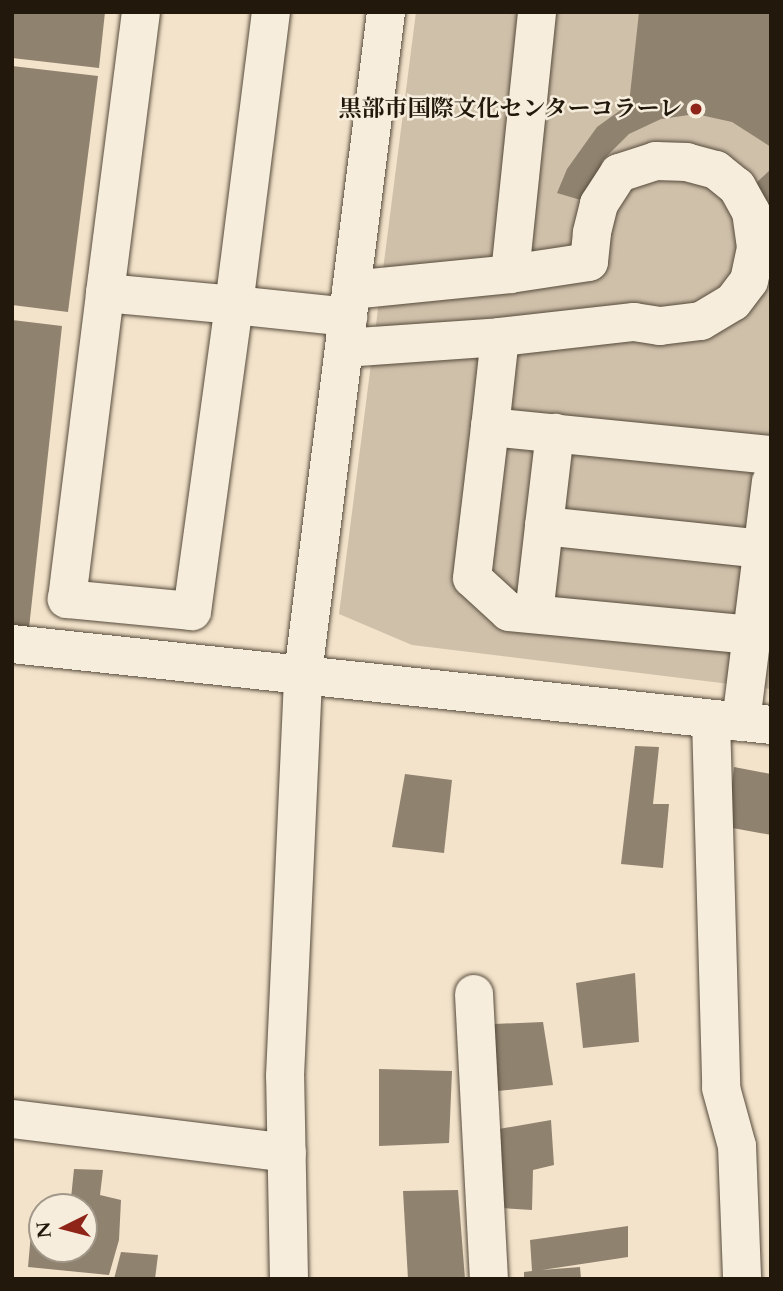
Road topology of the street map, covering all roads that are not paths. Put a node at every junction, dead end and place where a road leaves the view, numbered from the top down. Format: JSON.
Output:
{"nodes":[{"id":1,"x":141,"y":12,"type":"edge"},
{"id":2,"x":271,"y":12,"type":"edge"},
{"id":3,"x":386,"y":12,"type":"edge"},
{"id":4,"x":537,"y":12,"type":"edge"},
{"id":5,"x":510,"y":274,"type":"junction"},
{"id":6,"x":105,"y":293,"type":"junction"},
{"id":7,"x":234,"y":305,"type":"junction"},
{"id":8,"x":347,"y":318,"type":"junction"},
{"id":9,"x":500,"y":337,"type":"junction"},
{"id":10,"x":490,"y":427,"type":"junction"},
{"id":11,"x":555,"y":433,"type":"junction"},
{"id":12,"x":771,"y":455,"type":"edge"},
{"id":13,"x":771,"y":482,"type":"edge"},
{"id":14,"x":544,"y":526,"type":"junction"},
{"id":15,"x":763,"y":549,"type":"junction"},
{"id":16,"x":534,"y":614,"type":"junction"},
{"id":17,"x":752,"y":635,"type":"junction"},
{"id":18,"x":12,"y":644,"type":"edge"},
{"id":19,"x":303,"y":674,"type":"junction"},
{"id":20,"x":741,"y":722,"type":"edge"},
{"id":21,"x":474,"y":994,"type":"dead end"},
{"id":22,"x":12,"y":1119,"type":"edge"},
{"id":23,"x":287,"y":1153,"type":"junction"},
{"id":24,"x":289,"y":1279,"type":"edge"},
{"id":25,"x":489,"y":1279,"type":"edge"},
{"id":26,"x":742,"y":1279,"type":"edge"}],
"edges":[{"from":1,"to":6,"type":"street"},
{"from":2,"to":7,"type":"street"},
{"from":3,"to":8,"type":"street"},
{"from":4,"to":5,"type":"street"},
{"from":5,"to":8,"type":"street"},
{"from":5,"to":9,"type":"street"},
{"from":6,"to":7,"type":"street"},
{"from":6,"to":7,"type":"street"},
{"from":7,"to":8,"type":"street"},
{"from":8,"to":9,"type":"street"},
{"from":8,"to":19,"type":"street"},
{"from":9,"to":10,"type":"street"},
{"from":10,"to":11,"type":"street"},
{"from":10,"to":16,"type":"street"},
{"from":11,"to":12,"type":"street"},
{"from":11,"to":14,"type":"street"},
{"from":13,"to":15,"type":"street"},
{"from":14,"to":15,"type":"street"},
{"from":14,"to":16,"type":"street"},
{"from":15,"to":17,"type":"street"},
{"from":16,"to":17,"type":"street"},
{"from":17,"to":20,"type":"street"},
{"from":18,"to":19,"type":"street"},
{"from":19,"to":20,"type":"street"},
{"from":19,"to":23,"type":"street"},
{"from":20,"to":26,"type":"street"},
{"from":21,"to":25,"type":"street"},
{"from":22,"to":23,"type":"street"},
{"from":23,"to":24,"type":"street"}]}
